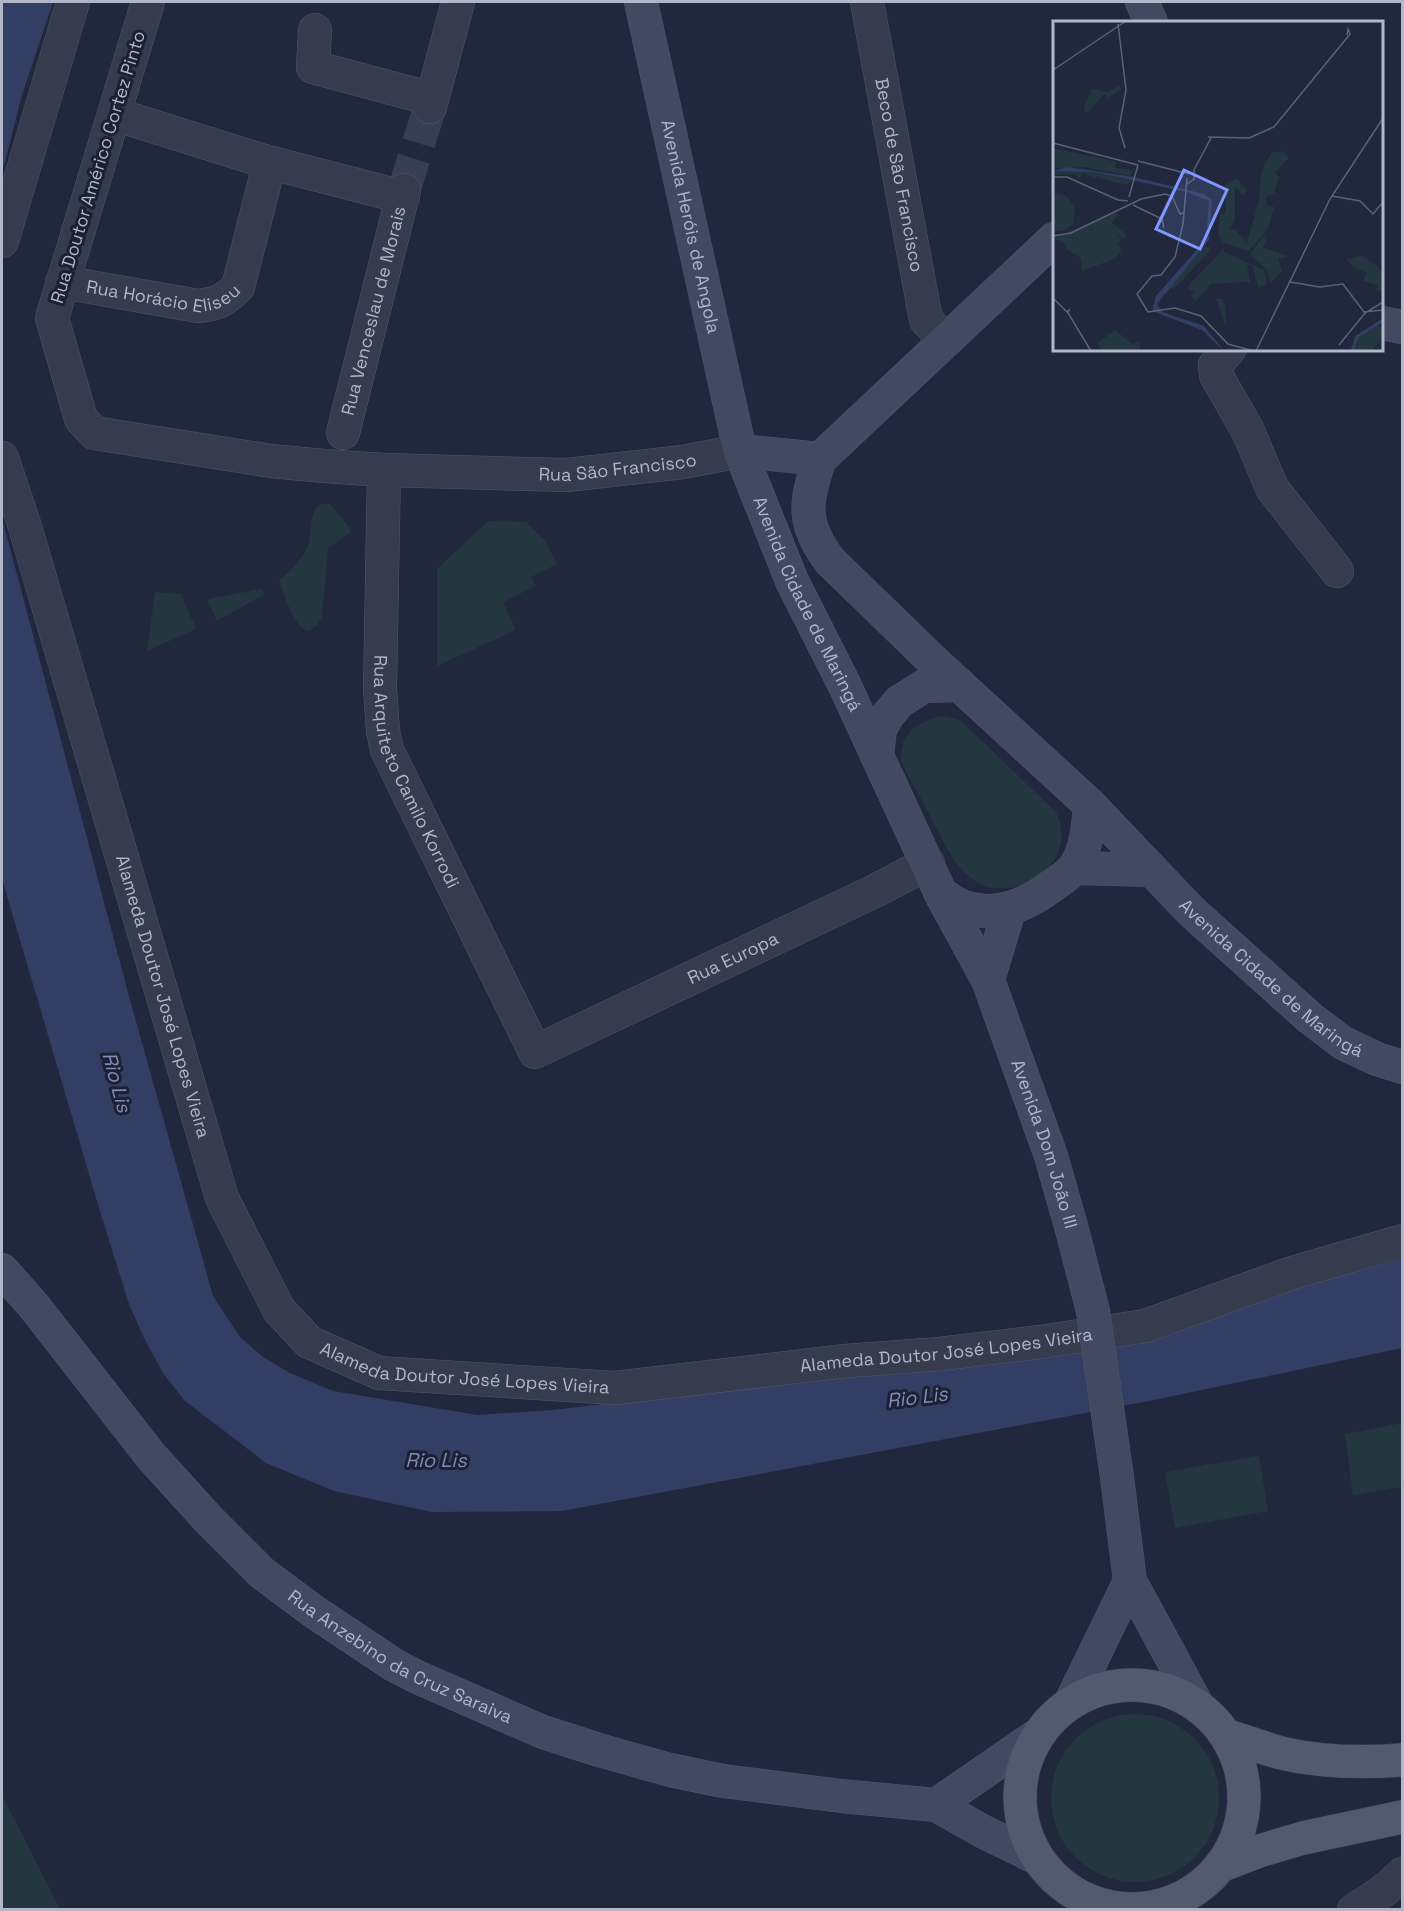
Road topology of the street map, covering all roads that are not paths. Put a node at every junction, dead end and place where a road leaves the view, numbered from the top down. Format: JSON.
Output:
{"nodes":[{"id":1,"x":73,"y":2,"type":"edge"},
{"id":2,"x":148,"y":2,"type":"edge"},
{"id":3,"x":458,"y":2,"type":"edge"},
{"id":4,"x":641,"y":2,"type":"edge"},
{"id":5,"x":867,"y":2,"type":"edge"},
{"id":6,"x":1142,"y":2,"type":"edge"},
{"id":7,"x":1151,"y":21,"type":"edge"},
{"id":8,"x":315,"y":30,"type":"dead end"},
{"id":9,"x":114,"y":114,"type":"junction"},
{"id":10,"x":264,"y":161,"type":"junction"},
{"id":11,"x":1053,"y":240,"type":"edge"},
{"id":12,"x":2,"y":241,"type":"edge"},
{"id":13,"x":62,"y":282,"type":"junction"},
{"id":14,"x":1383,"y":323,"type":"edge"},
{"id":15,"x":1402,"y":327,"type":"edge"},
{"id":16,"x":946,"y":341,"type":"junction"},
{"id":17,"x":1228,"y":351,"type":"edge"},
{"id":18,"x":94,"y":433,"type":"joint"},
{"id":19,"x":343,"y":433,"type":"dead end"},
{"id":20,"x":740,"y":451,"type":"junction"},
{"id":21,"x":2,"y":458,"type":"edge"},
{"id":22,"x":820,"y":459,"type":"junction"},
{"id":23,"x":384,"y":470,"type":"junction"},
{"id":24,"x":1337,"y":571,"type":"dead end"},
{"id":25,"x":960,"y":685,"type":"junction"},
{"id":26,"x":877,"y":756,"type":"junction"},
{"id":27,"x":1090,"y":805,"type":"junction"},
{"id":28,"x":928,"y":863,"type":"junction"},
{"id":29,"x":1074,"y":868,"type":"junction"},
{"id":30,"x":1152,"y":870,"type":"junction"},
{"id":31,"x":941,"y":894,"type":"junction"},
{"id":32,"x":1009,"y":910,"type":"junction"},
{"id":33,"x":988,"y":980,"type":"junction"},
{"id":34,"x":535,"y":1052,"type":"joint"},
{"id":35,"x":1402,"y":1067,"type":"edge"},
{"id":36,"x":1402,"y":1241,"type":"edge"},
{"id":37,"x":2,"y":1270,"type":"edge"},
{"id":38,"x":1130,"y":1581,"type":"junction"},
{"id":39,"x":1071,"y":1702,"type":"junction"},
{"id":40,"x":1196,"y":1703,"type":"junction"},
{"id":41,"x":1039,"y":1734,"type":"junction"},
{"id":42,"x":1227,"y":1736,"type":"junction"},
{"id":43,"x":1402,"y":1760,"type":"edge"},
{"id":44,"x":936,"y":1805,"type":"junction"},
{"id":45,"x":1402,"y":1817,"type":"edge"},
{"id":46,"x":1037,"y":1858,"type":"junction"},
{"id":47,"x":1221,"y":1866,"type":"junction"},
{"id":48,"x":1402,"y":1874,"type":"edge"},
{"id":49,"x":1075,"y":1900,"type":"edge"},
{"id":50,"x":1189,"y":1900,"type":"edge"},
{"id":51,"x":1354,"y":1910,"type":"edge"}],
"edges":[{"from":1,"to":12,"type":"street"},
{"from":2,"to":9,"type":"street","name":"Rua Doutor Américo Cortez Pinto"},
{"from":3,"to":8,"type":"street"},
{"from":4,"to":20,"type":"main road","name":"Avenida Heróis de Angola"},
{"from":5,"to":16,"type":"street","name":"Beco de São Francisco"},
{"from":6,"to":7,"type":"main road"},
{"from":9,"to":10,"type":"street"},
{"from":9,"to":13,"type":"street","name":"Rua Doutor Américo Cortez Pinto"},
{"from":10,"to":13,"type":"street","name":"Rua Horácio Eliseu"},
{"from":10,"to":19,"type":"street","name":"Rua Venceslau de Morais"},
{"from":11,"to":16,"type":"main road"},
{"from":13,"to":18,"type":"street","name":"Rua Doutor Américo Cortez Pinto"},
{"from":14,"to":15,"type":"main road"},
{"from":16,"to":22,"type":"main road"},
{"from":17,"to":24,"type":"street"},
{"from":18,"to":23,"type":"street","name":"Rua São Francisco"},
{"from":20,"to":22,"type":"main road","name":"Rua São Francisco"},
{"from":20,"to":23,"type":"street","name":"Rua São Francisco"},
{"from":20,"to":26,"type":"main road","name":"Avenida Cidade de Maringá"},
{"from":21,"to":36,"type":"street","name":"Alameda Doutor José Lopes Vieira"},
{"from":22,"to":25,"type":"main road","name":"Avenida Cidade de Maringá"},
{"from":23,"to":34,"type":"street","name":"Rua Arquiteto Camilo Korrodi"},
{"from":25,"to":26,"type":"main road","name":"Avenida Cidade de Maringá"},
{"from":25,"to":27,"type":"main road","name":"Avenida Cidade de Maringá"},
{"from":26,"to":28,"type":"main road","name":"Avenida Cidade de Maringá"},
{"from":27,"to":29,"type":"main road"},
{"from":27,"to":30,"type":"main road","name":"Avenida Cidade de Maringá"},
{"from":28,"to":31,"type":"main road","name":"Avenida Cidade de Maringá"},
{"from":28,"to":34,"type":"street","name":"Rua Europa"},
{"from":29,"to":30,"type":"main road"},
{"from":29,"to":32,"type":"main road"},
{"from":30,"to":35,"type":"main road","name":"Avenida Cidade de Maringá"},
{"from":31,"to":32,"type":"main road"},
{"from":31,"to":33,"type":"main road","name":"Avenida Dom João III"},
{"from":32,"to":33,"type":"main road"},
{"from":33,"to":38,"type":"main road","name":"Avenida Dom João III","bridge":true},
{"from":37,"to":44,"type":"main road","name":"Rua Anzebino da Cruz Saraiva"},
{"from":38,"to":39,"type":"main road"},
{"from":38,"to":40,"type":"main road"},
{"from":39,"to":40,"type":"main road"},
{"from":39,"to":41,"type":"main road"},
{"from":40,"to":42,"type":"main road"},
{"from":41,"to":44,"type":"main road"},
{"from":41,"to":46,"type":"main road"},
{"from":42,"to":43,"type":"main road"},
{"from":42,"to":47,"type":"main road"},
{"from":44,"to":46,"type":"main road","name":"Rua Anzebino da Cruz Saraiva"},
{"from":45,"to":47,"type":"main road"},
{"from":46,"to":49,"type":"main road"},
{"from":47,"to":50,"type":"main road"},
{"from":48,"to":51,"type":"street"},
{"from":49,"to":50,"type":"main road"}]}
